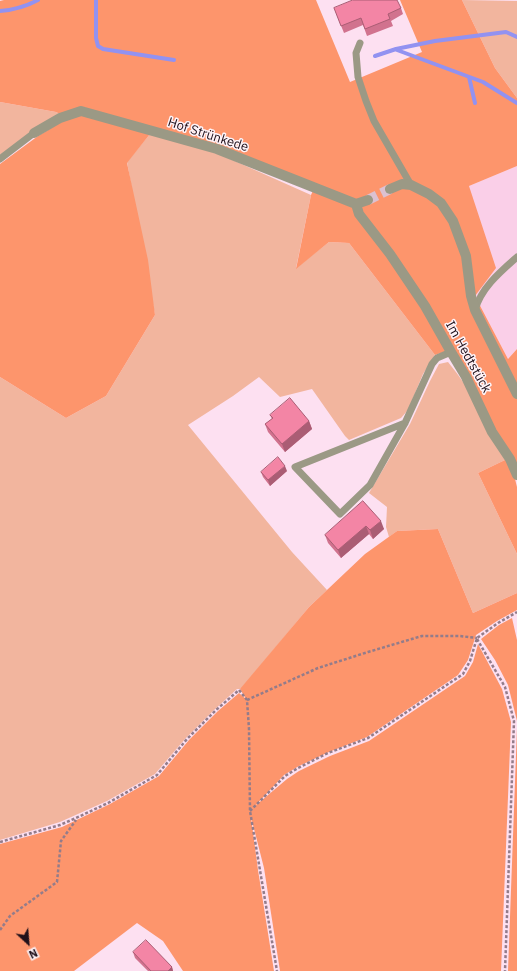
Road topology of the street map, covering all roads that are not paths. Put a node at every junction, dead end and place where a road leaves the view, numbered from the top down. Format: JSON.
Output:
{"nodes":[{"id":1,"x":360,"y":43,"type":"dead end"},
{"id":2,"x":34,"y":133,"type":"joint"},
{"id":3,"x":0,"y":159,"type":"edge"},
{"id":4,"x":411,"y":185,"type":"junction"},
{"id":5,"x":390,"y":189,"type":"tunnel mouth"},
{"id":6,"x":368,"y":200,"type":"tunnel mouth"},
{"id":7,"x":356,"y":204,"type":"junction"},
{"id":8,"x":517,"y":257,"type":"edge"},
{"id":9,"x":475,"y":310,"type":"junction"},
{"id":10,"x":450,"y":352,"type":"junction"},
{"id":11,"x":517,"y":394,"type":"edge"},
{"id":12,"x":405,"y":423,"type":"junction"},
{"id":13,"x":517,"y":475,"type":"edge"}],
"edges":[{"from":1,"to":4,"type":"lane"},
{"from":2,"to":3,"type":"lane","name":"Hof Strünkede"},
{"from":2,"to":7,"type":"street","name":"Hof Strünkede"},
{"from":4,"to":5,"type":"street"},
{"from":4,"to":9,"type":"street","name":"Im Hedtstück"},
{"from":6,"to":7,"type":"street"},
{"from":7,"to":10,"type":"street","name":"Im Hedtstück"},
{"from":8,"to":9,"type":"lane"},
{"from":9,"to":11,"type":"street","name":"Im Hedtstück"},
{"from":10,"to":12,"type":"lane"},
{"from":10,"to":13,"type":"street","name":"Im Hedtstück"},
{"from":12,"to":12,"type":"lane"}]}
